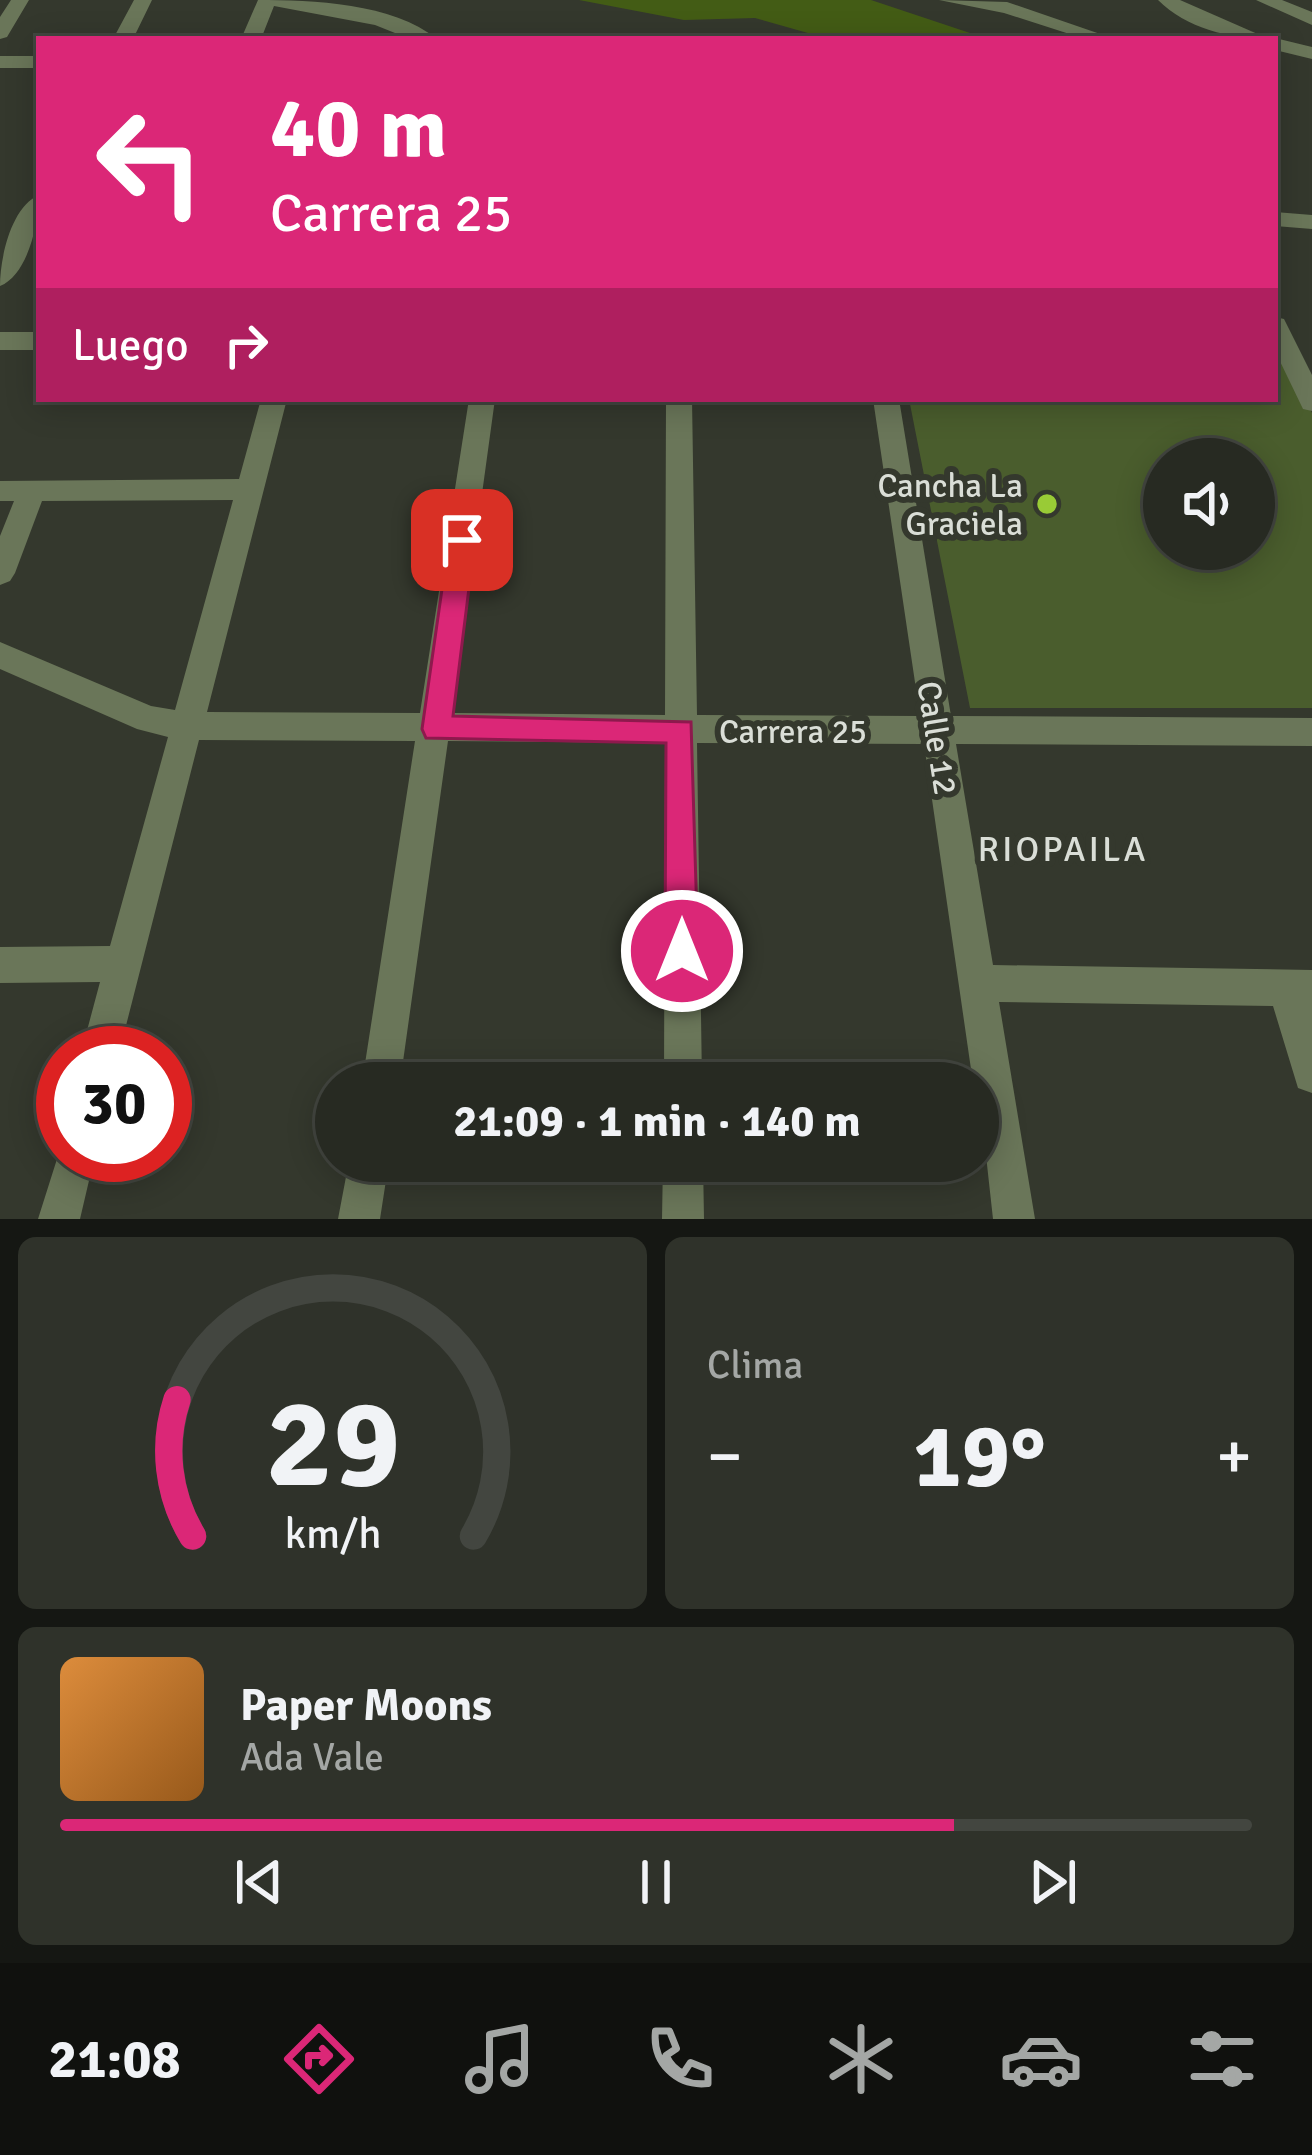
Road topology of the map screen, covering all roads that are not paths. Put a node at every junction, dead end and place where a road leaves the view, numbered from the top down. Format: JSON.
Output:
{"nodes":[{"id":1,"x":20,"y":0,"type":"edge"},
{"id":2,"x":142,"y":0,"type":"edge"},
{"id":3,"x":270,"y":0,"type":"edge"},
{"id":4,"x":948,"y":0,"type":"edge"},
{"id":5,"x":1167,"y":0,"type":"edge"},
{"id":6,"x":1265,"y":0,"type":"edge"},
{"id":7,"x":1005,"y":4,"type":"edge"},
{"id":8,"x":1312,"y":19,"type":"edge"},
{"id":9,"x":378,"y":30,"type":"edge"},
{"id":10,"x":0,"y":33,"type":"edge"},
{"id":11,"x":124,"y":36,"type":"edge"},
{"id":12,"x":252,"y":36,"type":"edge"},
{"id":13,"x":411,"y":36,"type":"edge"},
{"id":14,"x":1096,"y":36,"type":"edge"},
{"id":15,"x":1249,"y":36,"type":"edge"},
{"id":16,"x":1278,"y":45,"type":"edge"},
{"id":17,"x":1312,"y":53,"type":"edge"},
{"id":18,"x":0,"y":62,"type":"edge"},
{"id":19,"x":36,"y":62,"type":"edge"},
{"id":20,"x":36,"y":208,"type":"edge"},
{"id":21,"x":1278,"y":219,"type":"edge"},
{"id":22,"x":1312,"y":222,"type":"edge"},
{"id":23,"x":0,"y":278,"type":"edge"},
{"id":24,"x":1278,"y":334,"type":"edge"},
{"id":25,"x":0,"y":341,"type":"edge"},
{"id":26,"x":36,"y":341,"type":"edge"},
{"id":27,"x":273,"y":402,"type":"edge"},
{"id":28,"x":482,"y":402,"type":"edge"},
{"id":29,"x":680,"y":402,"type":"edge"},
{"id":30,"x":886,"y":402,"type":"edge"},
{"id":31,"x":1312,"y":402,"type":"edge"},
{"id":32,"x":249,"y":489,"type":"junction"},
{"id":33,"x":0,"y":491,"type":"edge"},
{"id":34,"x":32,"y":491,"type":"junction"},
{"id":35,"x":0,"y":573,"type":"edge"},
{"id":36,"x":0,"y":655,"type":"edge"},
{"id":37,"x":184,"y":726,"type":"junction"},
{"id":38,"x":436,"y":729,"type":"junction"},
{"id":39,"x":681,"y":730,"type":"junction"},
{"id":40,"x":936,"y":731,"type":"junction"},
{"id":41,"x":1312,"y":732,"type":"edge"},
{"id":42,"x":123,"y":964,"type":"junction"},
{"id":43,"x":0,"y":965,"type":"edge"},
{"id":44,"x":976,"y":982,"type":"junction"},
{"id":45,"x":1299,"y":988,"type":"edge"},
{"id":46,"x":107,"y":1026,"type":"edge"},
{"id":47,"x":384,"y":1062,"type":"edge"},
{"id":48,"x":682,"y":1062,"type":"edge"},
{"id":49,"x":1312,"y":1074,"type":"edge"},
{"id":50,"x":68,"y":1182,"type":"edge"},
{"id":51,"x":365,"y":1182,"type":"edge"},
{"id":52,"x":683,"y":1182,"type":"edge"},
{"id":53,"x":59,"y":1219,"type":"edge"},
{"id":54,"x":359,"y":1219,"type":"edge"},
{"id":55,"x":683,"y":1219,"type":"edge"},
{"id":56,"x":1014,"y":1219,"type":"edge"}],
"edges":[{"from":1,"to":10,"type":"street"},
{"from":2,"to":11,"type":"street"},
{"from":3,"to":9,"type":"street"},
{"from":3,"to":12,"type":"street"},
{"from":4,"to":7,"type":"street"},
{"from":5,"to":15,"type":"street"},
{"from":6,"to":8,"type":"street"},
{"from":7,"to":14,"type":"street"},
{"from":9,"to":13,"type":"street"},
{"from":16,"to":17,"type":"street"},
{"from":18,"to":19,"type":"street"},
{"from":20,"to":23,"type":"street"},
{"from":21,"to":22,"type":"street"},
{"from":24,"to":31,"type":"street"},
{"from":25,"to":26,"type":"street"},
{"from":27,"to":32,"type":"street"},
{"from":28,"to":38,"type":"street"},
{"from":29,"to":39,"type":"street"},
{"from":30,"to":40,"type":"street","name":"Calle 12"},
{"from":32,"to":34,"type":"street"},
{"from":32,"to":37,"type":"street"},
{"from":33,"to":34,"type":"street"},
{"from":34,"to":35,"type":"street"},
{"from":36,"to":37,"type":"street","name":"Carrera 25"},
{"from":37,"to":38,"type":"street","name":"Carrera 25"},
{"from":37,"to":42,"type":"street"},
{"from":38,"to":39,"type":"street","name":"Carrera 25"},
{"from":38,"to":47,"type":"street"},
{"from":39,"to":40,"type":"street","name":"Carrera 25"},
{"from":39,"to":48,"type":"street"},
{"from":40,"to":41,"type":"street","name":"Carrera 25"},
{"from":40,"to":44,"type":"street","name":"Calle 12"},
{"from":42,"to":43,"type":"street"},
{"from":42,"to":46,"type":"street"},
{"from":44,"to":45,"type":"street"},
{"from":44,"to":56,"type":"street","name":"Calle 12"},
{"from":45,"to":49,"type":"street"},
{"from":50,"to":53,"type":"street"},
{"from":51,"to":54,"type":"street"},
{"from":52,"to":55,"type":"street"}]}
